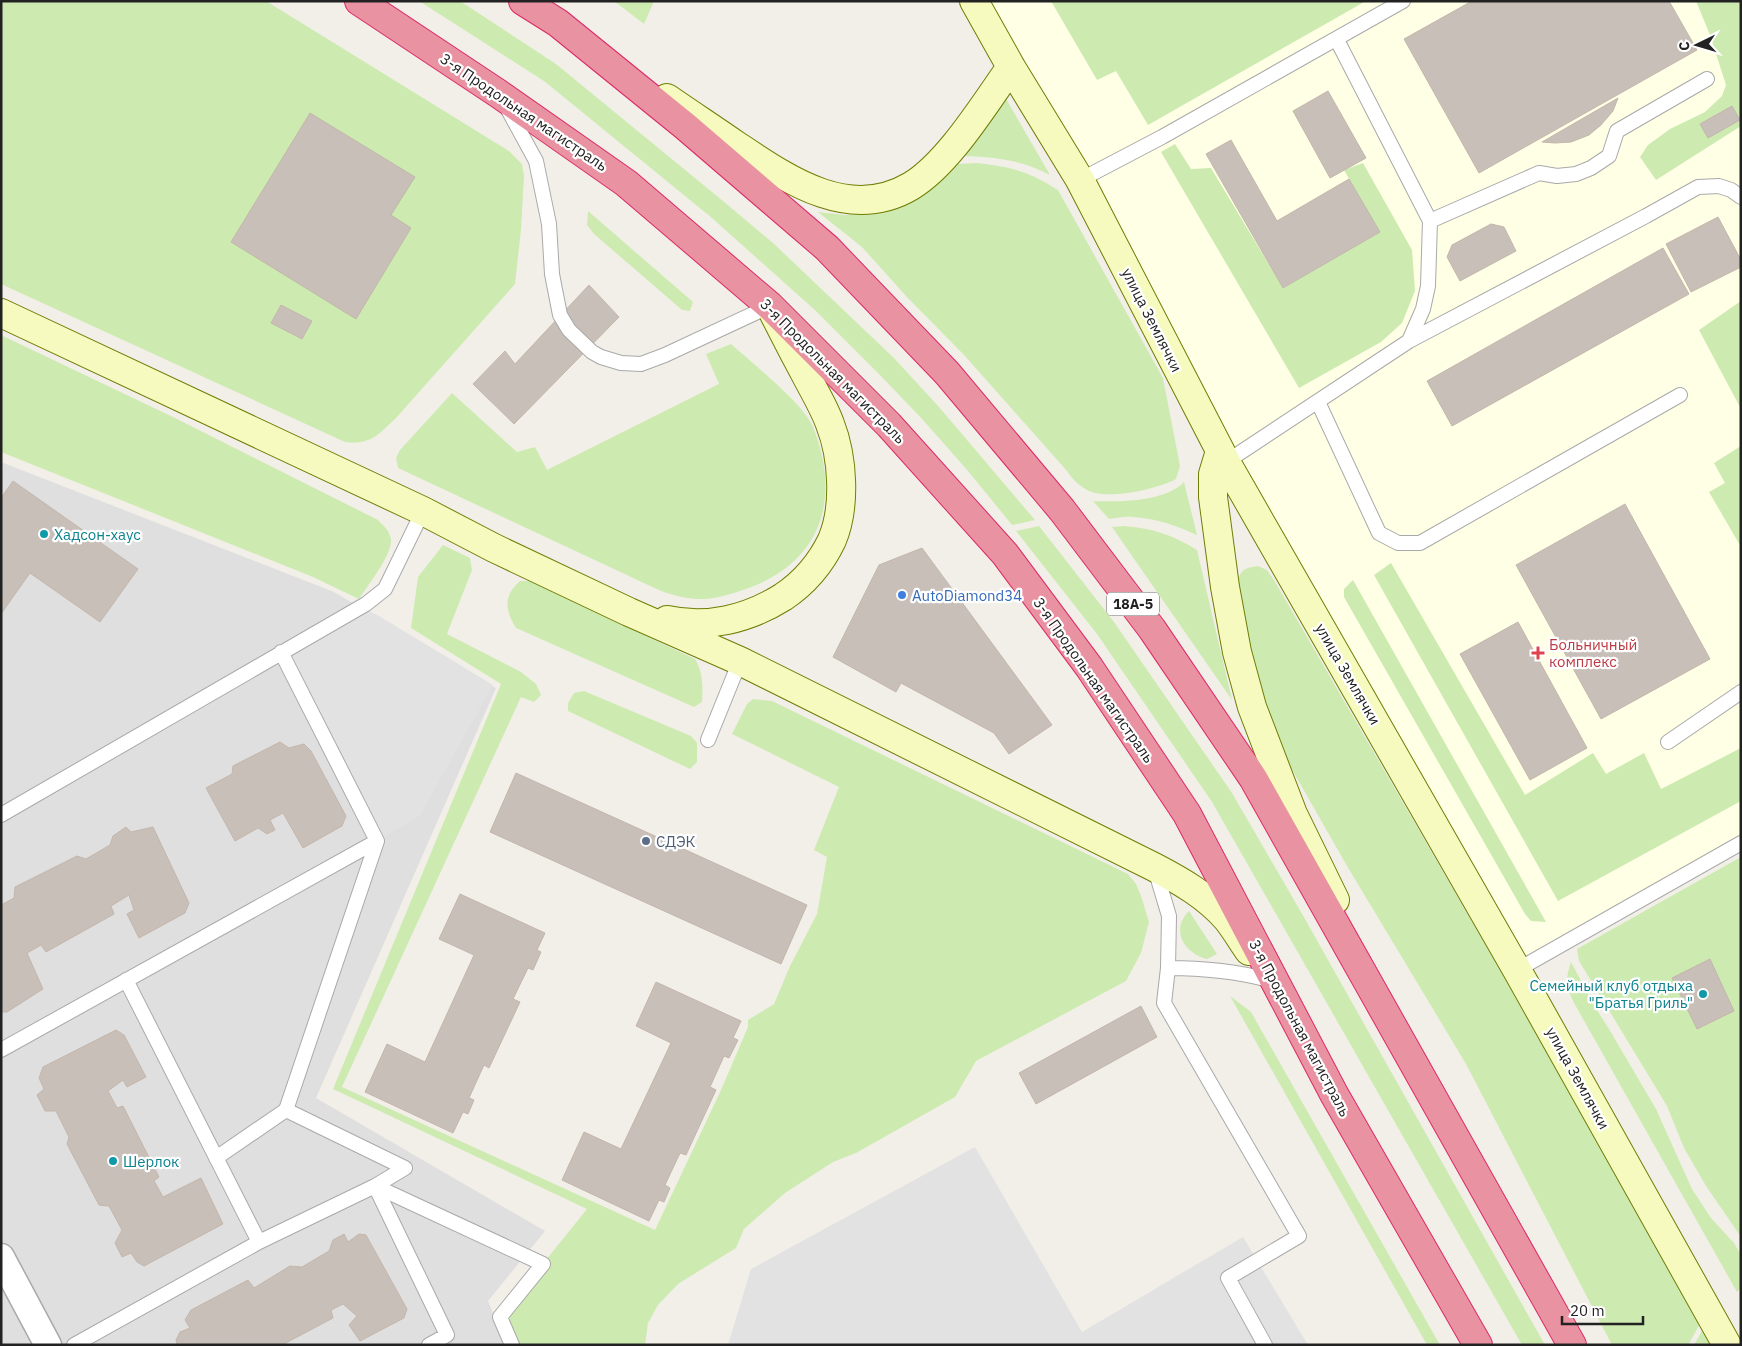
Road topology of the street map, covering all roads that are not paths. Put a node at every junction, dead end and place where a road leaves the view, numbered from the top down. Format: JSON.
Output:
{"nodes":[{"id":1,"x":359,"y":1,"type":"edge"},
{"id":2,"x":523,"y":1,"type":"edge"},
{"id":3,"x":974,"y":1,"type":"edge"},
{"id":4,"x":1403,"y":1,"type":"edge"},
{"id":5,"x":558,"y":23,"type":"junction"},
{"id":6,"x":1337,"y":40,"type":"junction"},
{"id":7,"x":1011,"y":67,"type":"junction"},
{"id":8,"x":1707,"y":79,"type":"dead end"},
{"id":9,"x":499,"y":94,"type":"junction"},
{"id":10,"x":1080,"y":180,"type":"junction"},
{"id":11,"x":1741,"y":197,"type":"edge"},
{"id":12,"x":1430,"y":221,"type":"junction"},
{"id":13,"x":770,"y":306,"type":"junction"},
{"id":14,"x":1,"y":313,"type":"edge"},
{"id":15,"x":1409,"y":341,"type":"junction"},
{"id":16,"x":1680,"y":395,"type":"dead end"},
{"id":17,"x":1318,"y":402,"type":"junction"},
{"id":18,"x":1223,"y":457,"type":"junction"},
{"id":19,"x":423,"y":511,"type":"junction"},
{"id":20,"x":629,"y":612,"type":"junction"},
{"id":21,"x":281,"y":652,"type":"junction"},
{"id":22,"x":740,"y":661,"type":"junction"},
{"id":23,"x":1741,"y":692,"type":"edge"},
{"id":24,"x":708,"y":740,"type":"dead end"},
{"id":25,"x":1668,"y":742,"type":"dead end"},
{"id":26,"x":1,"y":815,"type":"edge"},
{"id":27,"x":377,"y":841,"type":"junction"},
{"id":28,"x":1741,"y":843,"type":"edge"},
{"id":29,"x":1154,"y":867,"type":"junction"},
{"id":30,"x":1168,"y":968,"type":"junction"},
{"id":31,"x":1518,"y":970,"type":"junction"},
{"id":32,"x":126,"y":980,"type":"junction"},
{"id":33,"x":1269,"y":980,"type":"junction"},
{"id":34,"x":1,"y":1050,"type":"edge"},
{"id":35,"x":1410,"y":1055,"type":"junction"},
{"id":36,"x":1334,"y":1094,"type":"junction"},
{"id":37,"x":286,"y":1110,"type":"junction"},
{"id":38,"x":216,"y":1158,"type":"junction"},
{"id":39,"x":375,"y":1186,"type":"junction"},
{"id":40,"x":259,"y":1242,"type":"junction"},
{"id":41,"x":1,"y":1257,"type":"edge"},
{"id":42,"x":48,"y":1345,"type":"edge"},
{"id":43,"x":74,"y":1345,"type":"edge"},
{"id":44,"x":429,"y":1345,"type":"edge"},
{"id":45,"x":512,"y":1345,"type":"edge"},
{"id":46,"x":1265,"y":1345,"type":"edge"},
{"id":47,"x":1478,"y":1345,"type":"edge"},
{"id":48,"x":1572,"y":1345,"type":"edge"},
{"id":49,"x":1727,"y":1345,"type":"edge"}],
"edges":[{"from":1,"to":9,"type":"highway","name":"3-я Продольная магистраль"},
{"from":2,"to":5,"type":"highway","number":"18А-5"},
{"from":3,"to":7,"type":"main road","name":"улица Землячки"},
{"from":4,"to":6,"type":"lane"},
{"from":5,"to":7,"type":"main road"},
{"from":5,"to":35,"type":"highway","number":"18А-5"},
{"from":6,"to":10,"type":"lane"},
{"from":6,"to":12,"type":"lane"},
{"from":7,"to":10,"type":"main road","name":"улица Землячки"},
{"from":8,"to":12,"type":"lane"},
{"from":9,"to":13,"type":"highway","name":"3-я Продольная магистраль"},
{"from":9,"to":13,"type":"lane"},
{"from":10,"to":18,"type":"main road","name":"улица Землячки"},
{"from":11,"to":15,"type":"lane"},
{"from":12,"to":15,"type":"lane"},
{"from":13,"to":20,"type":"main road"},
{"from":13,"to":36,"type":"highway","name":"3-я Продольная магистраль"},
{"from":14,"to":19,"type":"main road"},
{"from":15,"to":17,"type":"lane"},
{"from":16,"to":17,"type":"lane"},
{"from":17,"to":18,"type":"lane"},
{"from":18,"to":31,"type":"main road","name":"улица Землячки"},
{"from":18,"to":35,"type":"main road"},
{"from":19,"to":20,"type":"main road"},
{"from":19,"to":21,"type":"lane"},
{"from":20,"to":22,"type":"main road"},
{"from":21,"to":26,"type":"lane"},
{"from":21,"to":27,"type":"lane"},
{"from":22,"to":24,"type":"lane"},
{"from":22,"to":29,"type":"main road"},
{"from":23,"to":25,"type":"lane"},
{"from":27,"to":32,"type":"lane"},
{"from":27,"to":37,"type":"lane"},
{"from":28,"to":31,"type":"lane"},
{"from":29,"to":30,"type":"lane"},
{"from":29,"to":33,"type":"main road"},
{"from":30,"to":33,"type":"lane"},
{"from":30,"to":46,"type":"lane"},
{"from":31,"to":49,"type":"main road","name":"улица Землячки"},
{"from":32,"to":34,"type":"lane"},
{"from":32,"to":38,"type":"lane"},
{"from":33,"to":36,"type":"main road"},
{"from":35,"to":48,"type":"highway","number":"18А-5"},
{"from":36,"to":47,"type":"highway","name":"3-я Продольная магистраль"},
{"from":37,"to":38,"type":"lane"},
{"from":37,"to":39,"type":"lane"},
{"from":38,"to":40,"type":"lane"},
{"from":39,"to":40,"type":"lane"},
{"from":39,"to":44,"type":"lane"},
{"from":39,"to":45,"type":"lane"},
{"from":40,"to":43,"type":"lane"},
{"from":41,"to":42,"type":"street"}]}
